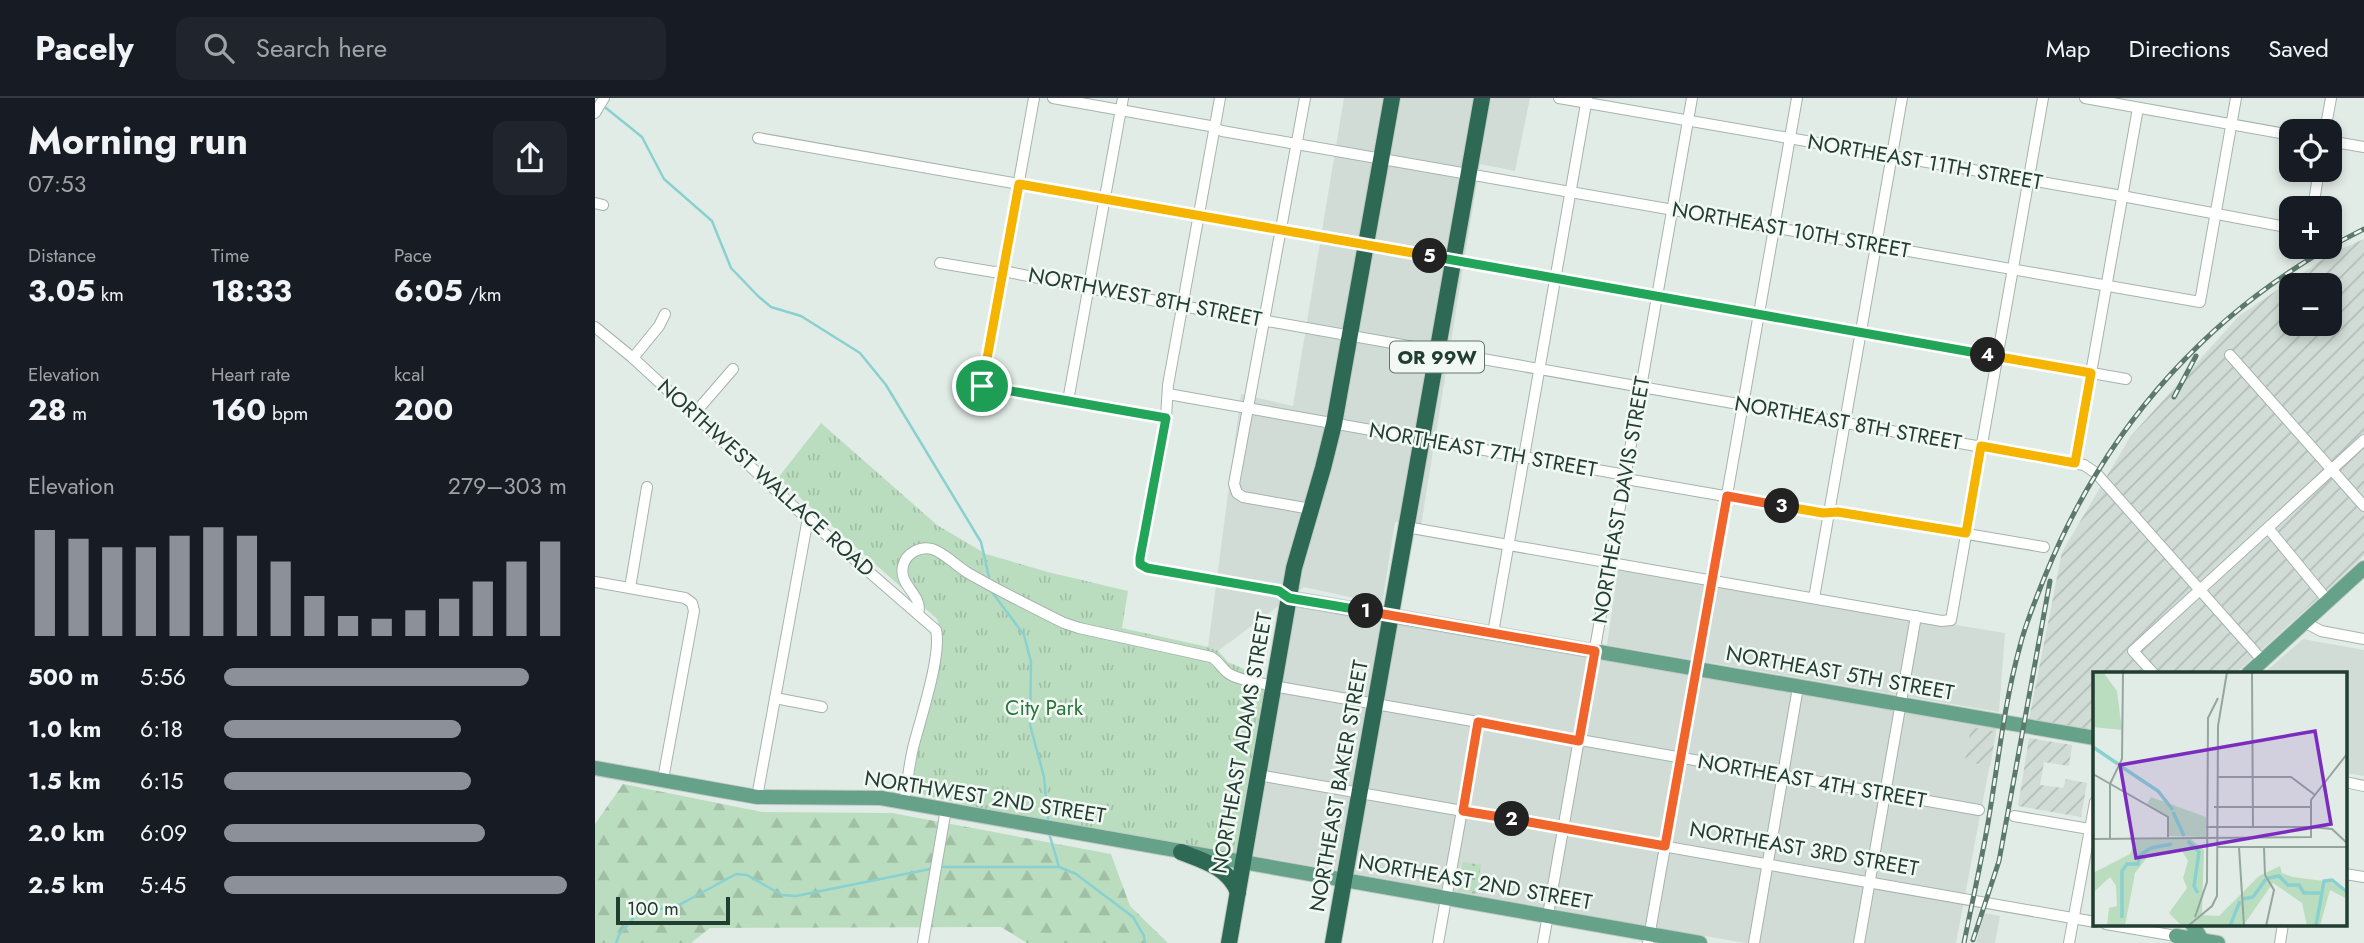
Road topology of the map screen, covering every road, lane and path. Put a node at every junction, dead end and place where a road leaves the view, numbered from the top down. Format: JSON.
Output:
{"nodes":[{"id":1,"x":604,"y":98,"type":"edge"},
{"id":2,"x":1034,"y":98,"type":"edge"},
{"id":3,"x":1053,"y":98,"type":"edge"},
{"id":4,"x":1220,"y":98,"type":"edge"},
{"id":5,"x":1305,"y":98,"type":"edge"},
{"id":6,"x":1392,"y":98,"type":"edge"},
{"id":7,"x":1482,"y":98,"type":"edge"},
{"id":8,"x":1559,"y":98,"type":"edge"},
{"id":9,"x":1692,"y":98,"type":"edge"},
{"id":10,"x":1797,"y":98,"type":"edge"},
{"id":11,"x":1902,"y":98,"type":"edge"},
{"id":12,"x":2043,"y":98,"type":"edge"},
{"id":13,"x":2085,"y":98,"type":"edge"},
{"id":14,"x":2236,"y":98,"type":"edge"},
{"id":15,"x":2331,"y":98,"type":"edge"},
{"id":16,"x":1586,"y":100,"type":"edge"},
{"id":17,"x":1122,"y":104,"type":"edge"},
{"id":18,"x":2138,"y":108,"type":"junction"},
{"id":19,"x":595,"y":113,"type":"edge"},
{"id":20,"x":2327,"y":119,"type":"edge"},
{"id":21,"x":1688,"y":121,"type":"junction"},
{"id":22,"x":2231,"y":125,"type":"junction"},
{"id":23,"x":1215,"y":128,"type":"junction"},
{"id":24,"x":2279,"y":133,"type":"edge"},
{"id":25,"x":758,"y":138,"type":"dead end"},
{"id":26,"x":1790,"y":139,"type":"junction"},
{"id":27,"x":1296,"y":144,"type":"junction"},
{"id":28,"x":2342,"y":144,"type":"edge"},
{"id":29,"x":2364,"y":148,"type":"edge"},
{"id":30,"x":1892,"y":156,"type":"junction"},
{"id":31,"x":1381,"y":159,"type":"junction"},
{"id":32,"x":1469,"y":174,"type":"junction"},
{"id":33,"x":2028,"y":180,"type":"junction"},
{"id":34,"x":1019,"y":184,"type":"junction"},
{"id":35,"x":1570,"y":192,"type":"junction"},
{"id":36,"x":2123,"y":196,"type":"junction"},
{"id":37,"x":1104,"y":199,"type":"junction"},
{"id":38,"x":1672,"y":209,"type":"junction"},
{"id":39,"x":2215,"y":213,"type":"junction"},
{"id":40,"x":1199,"y":216,"type":"junction"},
{"id":41,"x":2279,"y":226,"type":"edge"},
{"id":42,"x":1774,"y":227,"type":"junction"},
{"id":43,"x":1281,"y":230,"type":"junction"},
{"id":44,"x":1366,"y":245,"type":"junction"},
{"id":45,"x":1876,"y":245,"type":"junction"},
{"id":46,"x":1454,"y":261,"type":"junction"},
{"id":47,"x":940,"y":263,"type":"dead end"},
{"id":48,"x":2013,"y":269,"type":"junction"},
{"id":49,"x":1003,"y":271,"type":"junction"},
{"id":50,"x":1555,"y":279,"type":"junction"},
{"id":51,"x":2106,"y":285,"type":"junction"},
{"id":52,"x":1088,"y":287,"type":"junction"},
{"id":53,"x":1657,"y":297,"type":"junction"},
{"id":54,"x":1182,"y":306,"type":"junction"},
{"id":55,"x":665,"y":314,"type":"dead end"},
{"id":56,"x":1759,"y":315,"type":"junction"},
{"id":57,"x":1265,"y":319,"type":"junction"},
{"id":58,"x":597,"y":332,"type":"edge"},
{"id":59,"x":1861,"y":332,"type":"junction"},
{"id":60,"x":1350,"y":335,"type":"junction"},
{"id":61,"x":1438,"y":351,"type":"junction"},
{"id":62,"x":2229,"y":355,"type":"dead end"},
{"id":63,"x":1997,"y":356,"type":"junction"},
{"id":64,"x":633,"y":358,"type":"junction"},
{"id":65,"x":733,"y":369,"type":"dead end"},
{"id":66,"x":1539,"y":369,"type":"junction"},
{"id":67,"x":2091,"y":373,"type":"junction"},
{"id":68,"x":2126,"y":379,"type":"dead end"},
{"id":69,"x":967,"y":383,"type":"dead end"},
{"id":70,"x":982,"y":386,"type":"junction"},
{"id":71,"x":1641,"y":386,"type":"junction"},
{"id":72,"x":1168,"y":394,"type":"junction"},
{"id":73,"x":1068,"y":401,"type":"junction"},
{"id":74,"x":1743,"y":404,"type":"junction"},
{"id":75,"x":1248,"y":409,"type":"junction"},
{"id":76,"x":694,"y":414,"type":"junction"},
{"id":77,"x":1166,"y":418,"type":"junction"},
{"id":78,"x":1845,"y":422,"type":"junction"},
{"id":79,"x":1334,"y":424,"type":"junction"},
{"id":80,"x":1422,"y":439,"type":"junction"},
{"id":81,"x":2364,"y":440,"type":"edge"},
{"id":82,"x":1981,"y":446,"type":"junction"},
{"id":83,"x":1524,"y":457,"type":"junction"},
{"id":84,"x":2075,"y":463,"type":"junction"},
{"id":85,"x":2332,"y":470,"type":"junction"},
{"id":86,"x":1625,"y":476,"type":"junction"},
{"id":87,"x":647,"y":487,"type":"dead end"},
{"id":88,"x":1727,"y":496,"type":"junction"},
{"id":89,"x":2364,"y":506,"type":"edge"},
{"id":90,"x":1311,"y":509,"type":"junction"},
{"id":91,"x":1829,"y":512,"type":"junction"},
{"id":92,"x":808,"y":518,"type":"junction"},
{"id":93,"x":1406,"y":527,"type":"junction"},
{"id":94,"x":2268,"y":528,"type":"junction"},
{"id":95,"x":1966,"y":533,"type":"junction"},
{"id":96,"x":1508,"y":545,"type":"junction"},
{"id":97,"x":2044,"y":547,"type":"dead end"},
{"id":98,"x":1610,"y":563,"type":"junction"},
{"id":99,"x":2364,"y":568,"type":"edge"},
{"id":100,"x":1712,"y":581,"type":"junction"},
{"id":101,"x":595,"y":582,"type":"edge"},
{"id":102,"x":629,"y":589,"type":"junction"},
{"id":103,"x":2199,"y":590,"type":"junction"},
{"id":104,"x":1289,"y":598,"type":"junction"},
{"id":105,"x":1814,"y":598,"type":"junction"},
{"id":106,"x":2328,"y":601,"type":"junction"},
{"id":107,"x":918,"y":614,"type":"junction"},
{"id":108,"x":1391,"y":615,"type":"junction"},
{"id":109,"x":1916,"y":616,"type":"junction"},
{"id":110,"x":2305,"y":623,"type":"junction"},
{"id":111,"x":1493,"y":633,"type":"junction"},
{"id":112,"x":2364,"y":639,"type":"edge"},
{"id":113,"x":1595,"y":651,"type":"junction"},
{"id":114,"x":2263,"y":661,"type":"junction"},
{"id":115,"x":1696,"y":670,"type":"junction"},
{"id":116,"x":2152,"y":672,"type":"edge"},
{"id":117,"x":2250,"y":672,"type":"edge"},
{"id":118,"x":1273,"y":686,"type":"junction"},
{"id":119,"x":1798,"y":687,"type":"junction"},
{"id":120,"x":775,"y":698,"type":"junction"},
{"id":121,"x":1375,"y":704,"type":"junction"},
{"id":122,"x":1901,"y":704,"type":"junction"},
{"id":123,"x":822,"y":707,"type":"dead end"},
{"id":124,"x":1478,"y":722,"type":"junction"},
{"id":125,"x":2093,"y":738,"type":"edge"},
{"id":126,"x":1579,"y":741,"type":"junction"},
{"id":127,"x":1681,"y":758,"type":"junction"},
{"id":128,"x":595,"y":768,"type":"edge"},
{"id":129,"x":1258,"y":775,"type":"junction"},
{"id":130,"x":1783,"y":776,"type":"junction"},
{"id":131,"x":663,"y":779,"type":"junction"},
{"id":132,"x":1360,"y":793,"type":"junction"},
{"id":133,"x":1885,"y":794,"type":"junction"},
{"id":134,"x":757,"y":797,"type":"junction"},
{"id":135,"x":904,"y":802,"type":"junction"},
{"id":136,"x":946,"y":809,"type":"junction"},
{"id":137,"x":1979,"y":810,"type":"dead end"},
{"id":138,"x":1463,"y":811,"type":"junction"},
{"id":139,"x":2014,"y":816,"type":"dead end"},
{"id":140,"x":1564,"y":827,"type":"junction"},
{"id":141,"x":2092,"y":829,"type":"edge"},
{"id":142,"x":1665,"y":846,"type":"junction"},
{"id":143,"x":1181,"y":852,"type":"junction"},
{"id":144,"x":1243,"y":863,"type":"junction"},
{"id":145,"x":1767,"y":864,"type":"junction"},
{"id":146,"x":1344,"y":881,"type":"junction"},
{"id":147,"x":1871,"y":881,"type":"junction"},
{"id":148,"x":1238,"y":892,"type":"junction"},
{"id":149,"x":1446,"y":899,"type":"junction"},
{"id":150,"x":1548,"y":917,"type":"junction"},
{"id":151,"x":2074,"y":918,"type":"junction"},
{"id":152,"x":2093,"y":922,"type":"edge"},
{"id":153,"x":2120,"y":926,"type":"edge"},
{"id":154,"x":2193,"y":926,"type":"edge"},
{"id":155,"x":2176,"y":934,"type":"edge"},
{"id":156,"x":1649,"y":939,"type":"edge"},
{"id":157,"x":2202,"y":940,"type":"junction"},
{"id":158,"x":923,"y":943,"type":"edge"},
{"id":159,"x":1229,"y":943,"type":"edge"},
{"id":160,"x":1333,"y":943,"type":"edge"},
{"id":161,"x":1439,"y":943,"type":"edge"},
{"id":162,"x":1543,"y":943,"type":"edge"},
{"id":163,"x":1700,"y":943,"type":"edge"},
{"id":164,"x":1754,"y":943,"type":"edge"},
{"id":165,"x":1859,"y":943,"type":"edge"},
{"id":166,"x":2069,"y":943,"type":"edge"},
{"id":167,"x":2218,"y":943,"type":"edge"}],
"edges":[{"from":1,"to":19,"type":"street"},
{"from":2,"to":34,"type":"street"},
{"from":3,"to":17,"type":"street","name":"NORTHEAST 10TH STREET"},
{"from":4,"to":23,"type":"street"},
{"from":5,"to":27,"type":"street"},
{"from":6,"to":31,"type":"highway","name":"NORTHEAST ADAMS STREET"},
{"from":7,"to":32,"type":"highway","name":"NORTHEAST BAKER STREET","number":"OR 99W"},
{"from":8,"to":16,"type":"street","name":"NORTHEAST 11TH STREET"},
{"from":9,"to":21,"type":"street","name":"NORTHEAST DAVIS STREET"},
{"from":10,"to":26,"type":"street"},
{"from":11,"to":30,"type":"street"},
{"from":12,"to":33,"type":"street"},
{"from":13,"to":18,"type":"street"},
{"from":14,"to":22,"type":"street"},
{"from":15,"to":20,"type":"street"},
{"from":16,"to":21,"type":"street","name":"NORTHEAST 11TH STREET"},
{"from":16,"to":35,"type":"street"},
{"from":17,"to":23,"type":"street","name":"NORTHEAST 10TH STREET"},
{"from":17,"to":37,"type":"street"},
{"from":18,"to":22,"type":"street"},
{"from":18,"to":36,"type":"street"},
{"from":21,"to":26,"type":"street","name":"NORTHEAST 11TH STREET"},
{"from":21,"to":38,"type":"street","name":"NORTHEAST DAVIS STREET"},
{"from":22,"to":24,"type":"street"},
{"from":22,"to":39,"type":"street"},
{"from":23,"to":27,"type":"street","name":"NORTHEAST 10TH STREET"},
{"from":23,"to":40,"type":"street"},
{"from":25,"to":34,"type":"street"},
{"from":26,"to":30,"type":"street","name":"NORTHEAST 11TH STREET"},
{"from":26,"to":42,"type":"street"},
{"from":27,"to":31,"type":"street","name":"NORTHEAST 10TH STREET"},
{"from":27,"to":43,"type":"street"},
{"from":28,"to":29,"type":"street"},
{"from":30,"to":33,"type":"street","name":"NORTHEAST 11TH STREET"},
{"from":30,"to":45,"type":"street"},
{"from":31,"to":32,"type":"street","name":"NORTHEAST 10TH STREET"},
{"from":31,"to":44,"type":"highway","name":"NORTHEAST ADAMS STREET"},
{"from":32,"to":35,"type":"street","name":"NORTHEAST 10TH STREET"},
{"from":32,"to":46,"type":"highway","name":"NORTHEAST BAKER STREET","number":"OR 99W"},
{"from":33,"to":36,"type":"street","name":"NORTHEAST 11TH STREET"},
{"from":33,"to":48,"type":"street"},
{"from":34,"to":37,"type":"street"},
{"from":34,"to":49,"type":"street"},
{"from":35,"to":38,"type":"street","name":"NORTHEAST 10TH STREET"},
{"from":35,"to":50,"type":"street"},
{"from":36,"to":39,"type":"street","name":"NORTHEAST 11TH STREET"},
{"from":36,"to":51,"type":"street"},
{"from":37,"to":40,"type":"street"},
{"from":37,"to":52,"type":"street"},
{"from":38,"to":42,"type":"street","name":"NORTHEAST 10TH STREET"},
{"from":38,"to":53,"type":"street","name":"NORTHEAST DAVIS STREET"},
{"from":39,"to":41,"type":"street","name":"NORTHEAST 11TH STREET"},
{"from":39,"to":51,"type":"street","name":"NORTHEAST 10TH STREET"},
{"from":40,"to":43,"type":"street"},
{"from":40,"to":54,"type":"street"},
{"from":42,"to":45,"type":"street","name":"NORTHEAST 10TH STREET"},
{"from":42,"to":56,"type":"street"},
{"from":43,"to":44,"type":"street"},
{"from":43,"to":57,"type":"street"},
{"from":44,"to":46,"type":"street"},
{"from":44,"to":60,"type":"highway","name":"NORTHEAST ADAMS STREET"},
{"from":45,"to":48,"type":"street","name":"NORTHEAST 10TH STREET"},
{"from":45,"to":59,"type":"street"},
{"from":46,"to":50,"type":"street"},
{"from":46,"to":61,"type":"highway","name":"NORTHEAST BAKER STREET","number":"OR 99W"},
{"from":47,"to":49,"type":"street","name":"NORTHWEST 8TH STREET"},
{"from":48,"to":51,"type":"street","name":"NORTHEAST 10TH STREET"},
{"from":48,"to":63,"type":"street"},
{"from":49,"to":52,"type":"street","name":"NORTHWEST 8TH STREET"},
{"from":49,"to":70,"type":"street"},
{"from":50,"to":53,"type":"street"},
{"from":50,"to":66,"type":"street"},
{"from":51,"to":67,"type":"street"},
{"from":52,"to":54,"type":"street","name":"NORTHWEST 8TH STREET"},
{"from":52,"to":73,"type":"street"},
{"from":53,"to":56,"type":"street"},
{"from":53,"to":71,"type":"street","name":"NORTHEAST DAVIS STREET"},
{"from":54,"to":57,"type":"street","name":"NORTHWEST 8TH STREET"},
{"from":54,"to":72,"type":"street"},
{"from":55,"to":64,"type":"street"},
{"from":56,"to":59,"type":"street"},
{"from":56,"to":74,"type":"street"},
{"from":57,"to":60,"type":"street","name":"NORTHWEST 8TH STREET"},
{"from":57,"to":75,"type":"street"},
{"from":58,"to":64,"type":"street","name":"NORTHWEST WALLACE ROAD"},
{"from":59,"to":63,"type":"street"},
{"from":59,"to":78,"type":"street"},
{"from":60,"to":61,"type":"street","name":"NORTHEAST 8TH STREET"},
{"from":60,"to":79,"type":"highway","name":"NORTHEAST ADAMS STREET"},
{"from":61,"to":66,"type":"street","name":"NORTHEAST 8TH STREET"},
{"from":61,"to":80,"type":"highway","name":"NORTHEAST BAKER STREET","number":"OR 99W"},
{"from":62,"to":85,"type":"street"},
{"from":63,"to":67,"type":"street"},
{"from":63,"to":82,"type":"street"},
{"from":64,"to":76,"type":"street","name":"NORTHWEST WALLACE ROAD"},
{"from":65,"to":76,"type":"street"},
{"from":66,"to":71,"type":"street","name":"NORTHEAST 8TH STREET"},
{"from":66,"to":83,"type":"street"},
{"from":67,"to":68,"type":"street"},
{"from":67,"to":84,"type":"street"},
{"from":69,"to":70,"type":"street"},
{"from":70,"to":73,"type":"street"},
{"from":71,"to":74,"type":"street","name":"NORTHEAST 8TH STREET"},
{"from":71,"to":86,"type":"street","name":"NORTHEAST DAVIS STREET"},
{"from":72,"to":75,"type":"street","name":"NORTHEAST 7TH STREET"},
{"from":72,"to":77,"type":"street"},
{"from":73,"to":77,"type":"street"},
{"from":74,"to":78,"type":"street","name":"NORTHEAST 8TH STREET"},
{"from":74,"to":88,"type":"street"},
{"from":75,"to":79,"type":"street","name":"NORTHEAST 7TH STREET"},
{"from":75,"to":90,"type":"street"},
{"from":76,"to":92,"type":"street","name":"NORTHWEST WALLACE ROAD"},
{"from":77,"to":104,"type":"street"},
{"from":78,"to":82,"type":"street","name":"NORTHEAST 8TH STREET"},
{"from":78,"to":91,"type":"street"},
{"from":79,"to":80,"type":"street","name":"NORTHEAST 7TH STREET"},
{"from":79,"to":90,"type":"highway","name":"NORTHEAST ADAMS STREET"},
{"from":80,"to":83,"type":"street","name":"NORTHEAST 7TH STREET"},
{"from":80,"to":93,"type":"highway","name":"NORTHEAST BAKER STREET","number":"OR 99W"},
{"from":81,"to":85,"type":"street"},
{"from":82,"to":84,"type":"street","name":"NORTHEAST 8TH STREET"},
{"from":82,"to":95,"type":"street"},
{"from":83,"to":86,"type":"street","name":"NORTHEAST 7TH STREET"},
{"from":83,"to":96,"type":"street"},
{"from":84,"to":103,"type":"street","name":"NORTHEAST 8TH STREET"},
{"from":85,"to":89,"type":"street"},
{"from":85,"to":94,"type":"street"},
{"from":86,"to":88,"type":"street","name":"NORTHEAST 7TH STREET"},
{"from":86,"to":98,"type":"street","name":"NORTHEAST DAVIS STREET"},
{"from":87,"to":102,"type":"street"},
{"from":88,"to":91,"type":"street","name":"NORTHEAST 7TH STREET"},
{"from":88,"to":100,"type":"street"},
{"from":90,"to":104,"type":"highway","name":"NORTHEAST ADAMS STREET"},
{"from":91,"to":95,"type":"street","name":"NORTHEAST 7TH STREET"},
{"from":91,"to":105,"type":"street"},
{"from":92,"to":107,"type":"street","name":"NORTHWEST WALLACE ROAD"},
{"from":92,"to":120,"type":"street"},
{"from":93,"to":96,"type":"street"},
{"from":93,"to":108,"type":"highway","name":"NORTHEAST BAKER STREET","number":"OR 99W"},
{"from":94,"to":103,"type":"street"},
{"from":94,"to":106,"type":"street"},
{"from":95,"to":97,"type":"street","name":"NORTHEAST 7TH STREET"},
{"from":95,"to":109,"type":"street"},
{"from":96,"to":98,"type":"street"},
{"from":96,"to":111,"type":"street"},
{"from":98,"to":100,"type":"street"},
{"from":98,"to":113,"type":"street","name":"NORTHEAST DAVIS STREET"},
{"from":99,"to":106,"type":"main road"},
{"from":100,"to":105,"type":"street"},
{"from":100,"to":115,"type":"street"},
{"from":101,"to":102,"type":"street"},
{"from":102,"to":131,"type":"street"},
{"from":103,"to":114,"type":"street","name":"NORTHEAST 8TH STREET"},
{"from":103,"to":116,"type":"street"},
{"from":104,"to":108,"type":"main road","name":"NORTHEAST 5TH STREET"},
{"from":104,"to":118,"type":"highway","name":"NORTHEAST ADAMS STREET"},
{"from":105,"to":109,"type":"street"},
{"from":106,"to":110,"type":"main road"},
{"from":107,"to":118,"type":"street","name":"NORTHEAST 4TH STREET"},
{"from":107,"to":135,"type":"street","name":"NORTHWEST WALLACE ROAD"},
{"from":108,"to":111,"type":"main road","name":"NORTHEAST 5TH STREET"},
{"from":108,"to":121,"type":"highway","name":"NORTHEAST BAKER STREET","number":"OR 99W"},
{"from":109,"to":122,"type":"street"},
{"from":110,"to":112,"type":"street"},
{"from":110,"to":114,"type":"main road"},
{"from":111,"to":113,"type":"main road","name":"NORTHEAST 5TH STREET"},
{"from":113,"to":115,"type":"main road","name":"NORTHEAST 5TH STREET"},
{"from":113,"to":126,"type":"street","name":"NORTHEAST DAVIS STREET"},
{"from":114,"to":117,"type":"main road"},
{"from":115,"to":119,"type":"main road","name":"NORTHEAST 5TH STREET"},
{"from":115,"to":127,"type":"street"},
{"from":118,"to":121,"type":"street","name":"NORTHEAST 4TH STREET"},
{"from":118,"to":129,"type":"highway","name":"NORTHEAST ADAMS STREET"},
{"from":119,"to":122,"type":"main road","name":"NORTHEAST 5TH STREET"},
{"from":119,"to":130,"type":"street"},
{"from":120,"to":123,"type":"street"},
{"from":120,"to":134,"type":"street"},
{"from":121,"to":124,"type":"street","name":"NORTHEAST 4TH STREET"},
{"from":121,"to":132,"type":"highway","name":"NORTHEAST BAKER STREET","number":"OR 99W"},
{"from":122,"to":125,"type":"main road","name":"NORTHEAST 5TH STREET"},
{"from":122,"to":133,"type":"street"},
{"from":124,"to":126,"type":"street","name":"NORTHEAST 4TH STREET"},
{"from":124,"to":138,"type":"street"},
{"from":126,"to":127,"type":"street","name":"NORTHEAST 4TH STREET"},
{"from":126,"to":140,"type":"street","name":"NORTHEAST DAVIS STREET"},
{"from":127,"to":130,"type":"street","name":"NORTHEAST 4TH STREET"},
{"from":127,"to":142,"type":"street"},
{"from":128,"to":131,"type":"main road","name":"NORTHWEST 2ND STREET"},
{"from":129,"to":132,"type":"street","name":"NORTHEAST 3RD STREET"},
{"from":129,"to":144,"type":"highway","name":"NORTHEAST ADAMS STREET"},
{"from":130,"to":133,"type":"street","name":"NORTHEAST 4TH STREET"},
{"from":130,"to":145,"type":"street"},
{"from":131,"to":134,"type":"main road","name":"NORTHWEST 2ND STREET"},
{"from":132,"to":138,"type":"street","name":"NORTHEAST 3RD STREET"},
{"from":132,"to":146,"type":"highway","name":"NORTHEAST BAKER STREET","number":"OR 99W"},
{"from":133,"to":137,"type":"street","name":"NORTHEAST 4TH STREET"},
{"from":133,"to":147,"type":"street"},
{"from":134,"to":135,"type":"main road","name":"NORTHWEST 2ND STREET"},
{"from":135,"to":136,"type":"main road","name":"NORTHWEST 2ND STREET"},
{"from":136,"to":143,"type":"main road","name":"NORTHWEST 2ND STREET"},
{"from":136,"to":158,"type":"street"},
{"from":138,"to":140,"type":"street","name":"NORTHEAST 3RD STREET"},
{"from":138,"to":149,"type":"street"},
{"from":139,"to":141,"type":"street"},
{"from":140,"to":142,"type":"street","name":"NORTHEAST 3RD STREET"},
{"from":140,"to":150,"type":"street","name":"NORTHEAST DAVIS STREET"},
{"from":141,"to":151,"type":"street"},
{"from":142,"to":145,"type":"street","name":"NORTHEAST 3RD STREET"},
{"from":142,"to":156,"type":"street"},
{"from":143,"to":144,"type":"main road","name":"NORTHWEST 2ND STREET"},
{"from":143,"to":148,"type":"highway"},
{"from":144,"to":146,"type":"main road","name":"NORTHEAST 2ND STREET"},
{"from":144,"to":148,"type":"highway","name":"NORTHEAST ADAMS STREET"},
{"from":145,"to":147,"type":"street","name":"NORTHEAST 3RD STREET"},
{"from":145,"to":164,"type":"street"},
{"from":146,"to":149,"type":"main road","name":"NORTHEAST 2ND STREET"},
{"from":146,"to":160,"type":"highway","name":"NORTHEAST BAKER STREET","number":"OR 99W"},
{"from":147,"to":151,"type":"street","name":"NORTHEAST 3RD STREET"},
{"from":147,"to":165,"type":"street"},
{"from":148,"to":159,"type":"highway","name":"NORTHEAST ADAMS STREET"},
{"from":149,"to":150,"type":"main road","name":"NORTHEAST 2ND STREET"},
{"from":149,"to":161,"type":"street"},
{"from":150,"to":156,"type":"main road","name":"NORTHEAST 2ND STREET"},
{"from":150,"to":162,"type":"street","name":"NORTHEAST DAVIS STREET"},
{"from":151,"to":152,"type":"street","name":"NORTHEAST 3RD STREET"},
{"from":151,"to":166,"type":"street"},
{"from":153,"to":155,"type":"street"},
{"from":154,"to":157,"type":"main road"},
{"from":155,"to":157,"type":"main road"},
{"from":156,"to":163,"type":"main road","name":"NORTHEAST 2ND STREET"},
{"from":157,"to":167,"type":"main road"}]}
